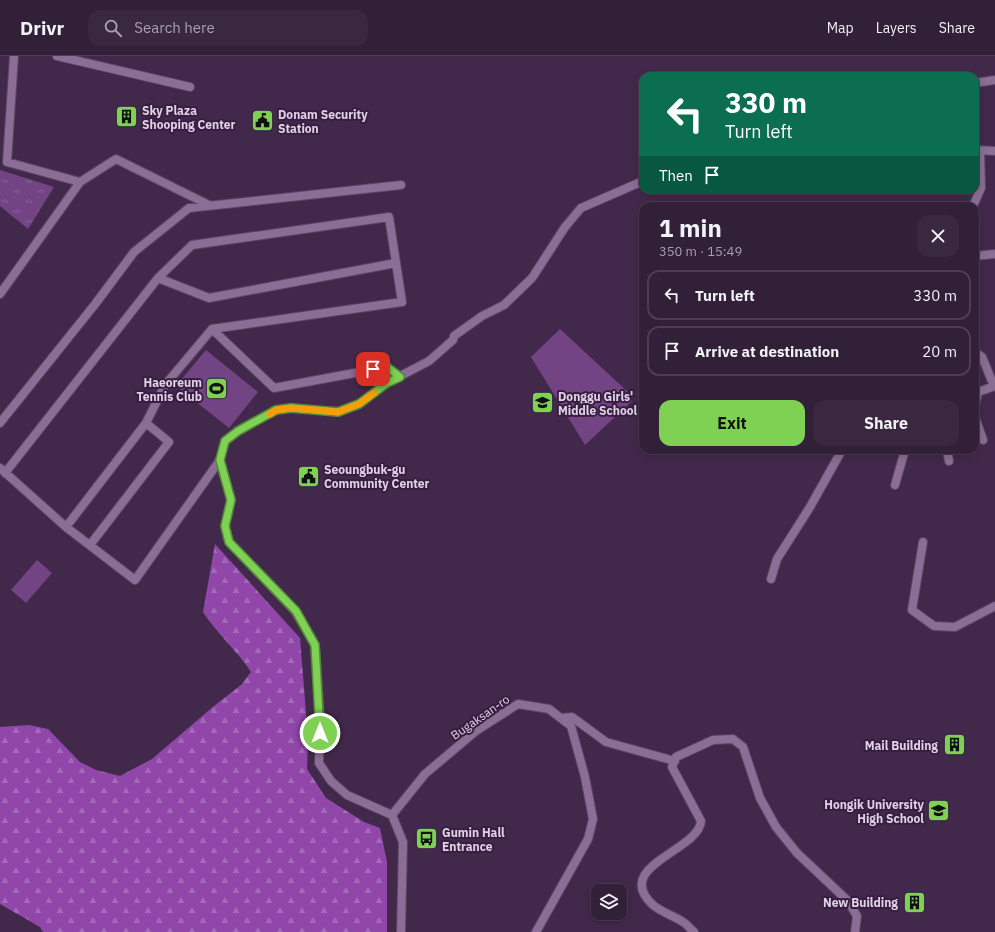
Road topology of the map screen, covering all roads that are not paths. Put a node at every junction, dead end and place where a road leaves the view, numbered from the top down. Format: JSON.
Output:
{"nodes":[{"id":1,"x":14,"y":56,"type":"edge"},
{"id":2,"x":57,"y":56,"type":"edge"},
{"id":3,"x":995,"y":80,"type":"edge"},
{"id":4,"x":979,"y":82,"type":"edge"},
{"id":5,"x":190,"y":87,"type":"dead end"},
{"id":6,"x":979,"y":150,"type":"edge"},
{"id":7,"x":995,"y":151,"type":"edge"},
{"id":8,"x":979,"y":163,"type":"edge"},
{"id":9,"x":80,"y":182,"type":"junction"},
{"id":10,"x":639,"y":183,"type":"edge"},
{"id":11,"x":402,"y":185,"type":"dead end"},
{"id":12,"x":979,"y":192,"type":"edge"},
{"id":13,"x":209,"y":205,"type":"junction"},
{"id":14,"x":995,"y":254,"type":"edge"},
{"id":15,"x":979,"y":256,"type":"edge"},
{"id":16,"x":396,"y":263,"type":"junction"},
{"id":17,"x":158,"y":278,"type":"junction"},
{"id":18,"x":0,"y":294,"type":"edge"},
{"id":19,"x":212,"y":329,"type":"junction"},
{"id":20,"x":979,"y":355,"type":"edge"},
{"id":21,"x":400,"y":377,"type":"junction"},
{"id":22,"x":994,"y":386,"type":"edge"},
{"id":23,"x":979,"y":392,"type":"edge"},
{"id":24,"x":0,"y":423,"type":"edge"},
{"id":25,"x":146,"y":423,"type":"junction"},
{"id":26,"x":979,"y":428,"type":"edge"},
{"id":27,"x":983,"y":440,"type":"dead end"},
{"id":28,"x":840,"y":454,"type":"edge"},
{"id":29,"x":904,"y":454,"type":"edge"},
{"id":30,"x":948,"y":454,"type":"edge"},
{"id":31,"x":220,"y":460,"type":"junction"},
{"id":32,"x":949,"y":461,"type":"dead end"},
{"id":33,"x":3,"y":470,"type":"edge"},
{"id":34,"x":895,"y":485,"type":"dead end"},
{"id":35,"x":66,"y":527,"type":"junction"},
{"id":36,"x":923,"y":542,"type":"dead end"},
{"id":37,"x":90,"y":545,"type":"junction"},
{"id":38,"x":771,"y":579,"type":"dead end"},
{"id":39,"x":995,"y":606,"type":"edge"},
{"id":40,"x":561,"y":718,"type":"junction"},
{"id":41,"x":675,"y":761,"type":"junction"},
{"id":42,"x":392,"y":815,"type":"junction"},
{"id":43,"x":401,"y":932,"type":"edge"},
{"id":44,"x":536,"y":932,"type":"edge"},
{"id":45,"x":694,"y":932,"type":"edge"},
{"id":46,"x":855,"y":932,"type":"edge"}],
"edges":[{"from":1,"to":9,"type":"street"},
{"from":2,"to":5,"type":"street"},
{"from":3,"to":4,"type":"street"},
{"from":6,"to":7,"type":"street"},
{"from":8,"to":12,"type":"street"},
{"from":9,"to":13,"type":"street"},
{"from":9,"to":18,"type":"street"},
{"from":10,"to":21,"type":"street"},
{"from":11,"to":13,"type":"street"},
{"from":13,"to":24,"type":"street"},
{"from":14,"to":15,"type":"street"},
{"from":16,"to":17,"type":"street"},
{"from":16,"to":17,"type":"street"},
{"from":16,"to":19,"type":"street"},
{"from":17,"to":33,"type":"street"},
{"from":19,"to":21,"type":"street"},
{"from":19,"to":25,"type":"street"},
{"from":20,"to":22,"type":"street"},
{"from":21,"to":31,"type":"street"},
{"from":22,"to":23,"type":"street"},
{"from":25,"to":35,"type":"street"},
{"from":25,"to":37,"type":"street"},
{"from":26,"to":27,"type":"street"},
{"from":28,"to":38,"type":"street"},
{"from":29,"to":34,"type":"street"},
{"from":30,"to":32,"type":"street"},
{"from":31,"to":37,"type":"street"},
{"from":31,"to":42,"type":"street"},
{"from":33,"to":35,"type":"street"},
{"from":35,"to":37,"type":"street"},
{"from":36,"to":39,"type":"street"},
{"from":40,"to":41,"type":"street"},
{"from":40,"to":42,"type":"street","name":"Bugaksan-ro"},
{"from":40,"to":44,"type":"street","name":"Bugaksan-ro"},
{"from":41,"to":45,"type":"street"},
{"from":41,"to":46,"type":"street"},
{"from":42,"to":43,"type":"street"}]}
